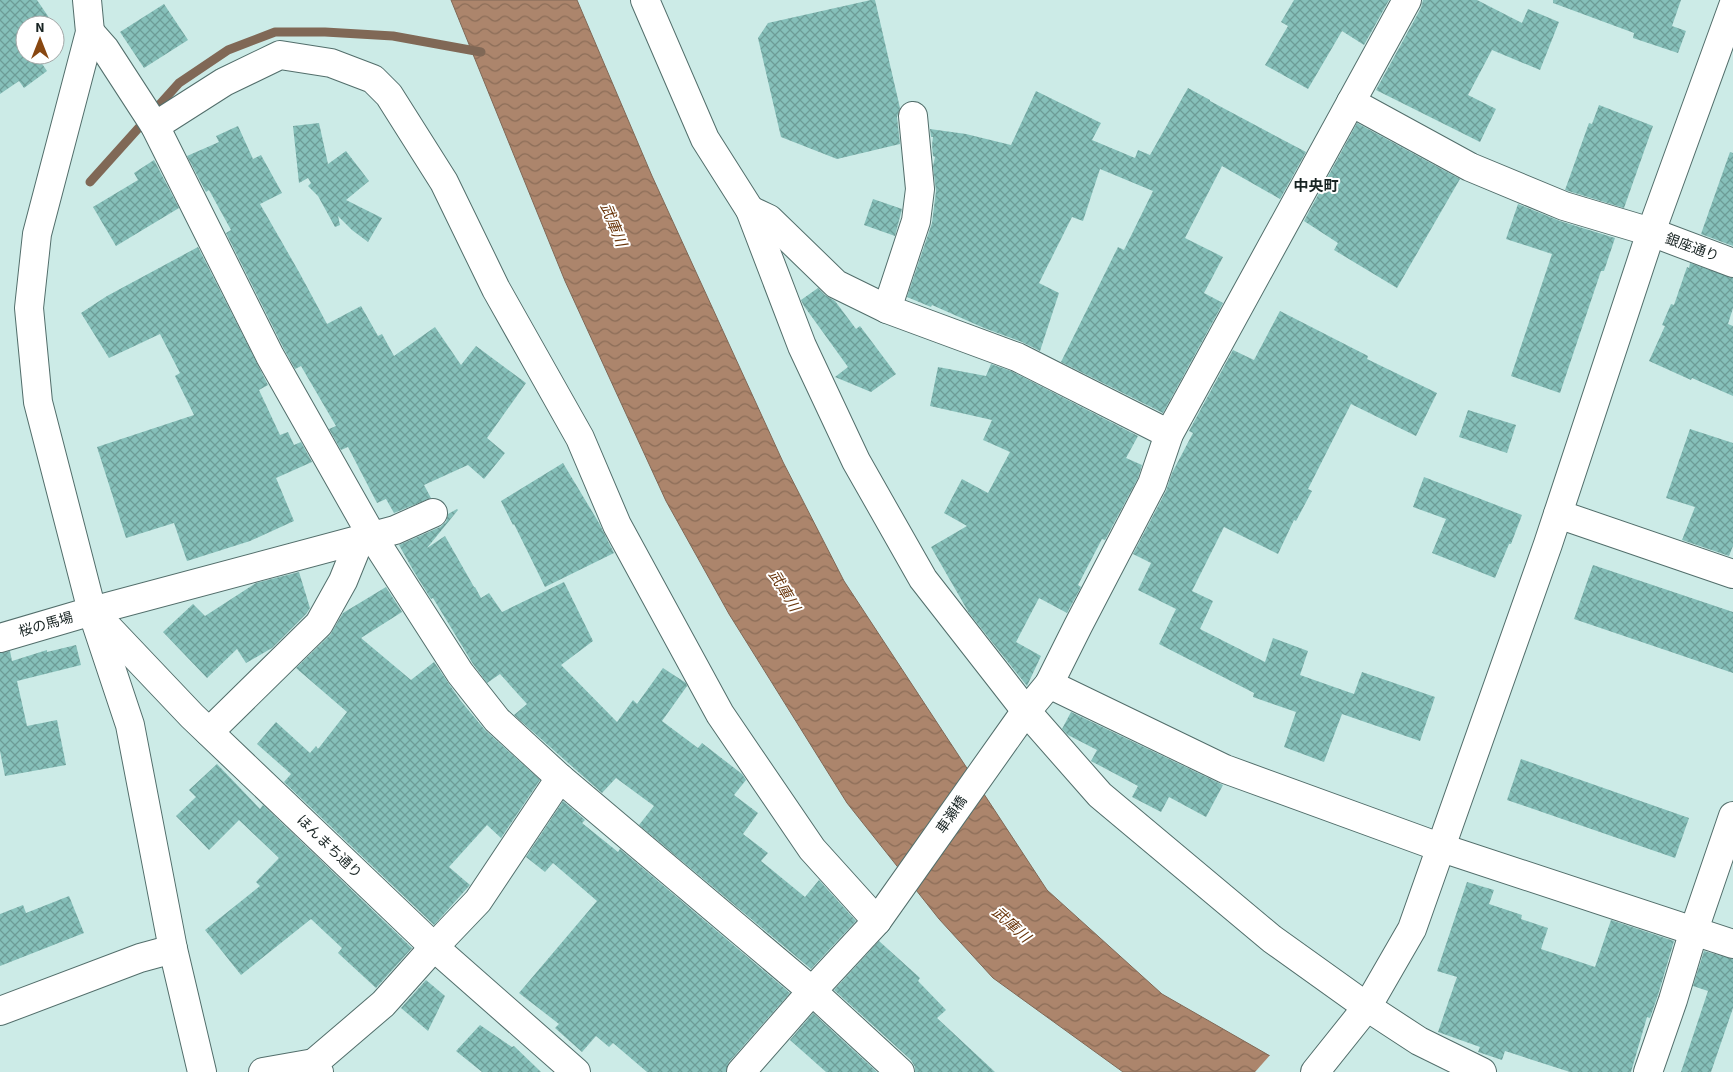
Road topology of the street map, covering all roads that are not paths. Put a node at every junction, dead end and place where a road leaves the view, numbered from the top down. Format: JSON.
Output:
{"nodes":[{"id":1,"x":87,"y":0,"type":"edge"},
{"id":2,"x":645,"y":0,"type":"edge"},
{"id":3,"x":1407,"y":0,"type":"edge"},
{"id":4,"x":1733,"y":6,"type":"edge"},
{"id":5,"x":90,"y":32,"type":"junction"},
{"id":6,"x":1351,"y":102,"type":"junction"},
{"id":7,"x":149,"y":116,"type":"junction"},
{"id":8,"x":913,"y":116,"type":"dead end"},
{"id":9,"x":750,"y":210,"type":"junction"},
{"id":10,"x":1651,"y":232,"type":"junction"},
{"id":11,"x":1733,"y":263,"type":"edge"},
{"id":12,"x":887,"y":309,"type":"junction"},
{"id":13,"x":1169,"y":434,"type":"junction"},
{"id":14,"x":433,"y":514,"type":"dead end"},
{"id":15,"x":1558,"y":514,"type":"junction"},
{"id":16,"x":366,"y":538,"type":"junction"},
{"id":17,"x":1733,"y":574,"type":"edge"},
{"id":18,"x":92,"y":611,"type":"junction"},
{"id":19,"x":0,"y":638,"type":"edge"},
{"id":20,"x":1050,"y":684,"type":"junction"},
{"id":21,"x":1023,"y":715,"type":"junction"},
{"id":22,"x":209,"y":732,"type":"junction"},
{"id":23,"x":560,"y":778,"type":"junction"},
{"id":24,"x":1733,"y":816,"type":"edge"},
{"id":25,"x":1442,"y":848,"type":"junction"},
{"id":26,"x":880,"y":916,"type":"junction"},
{"id":27,"x":1694,"y":930,"type":"junction"},
{"id":28,"x":1733,"y":944,"type":"edge"},
{"id":29,"x":434,"y":947,"type":"junction"},
{"id":30,"x":173,"y":949,"type":"junction"},
{"id":31,"x":812,"y":991,"type":"junction"},
{"id":32,"x":0,"y":1011,"type":"edge"},
{"id":33,"x":1363,"y":1012,"type":"junction"},
{"id":34,"x":317,"y":1068,"type":"edge"},
{"id":35,"x":202,"y":1072,"type":"edge"},
{"id":36,"x":263,"y":1072,"type":"edge"},
{"id":37,"x":576,"y":1072,"type":"edge"},
{"id":38,"x":741,"y":1072,"type":"edge"},
{"id":39,"x":900,"y":1072,"type":"edge"},
{"id":40,"x":1316,"y":1072,"type":"edge"},
{"id":41,"x":1482,"y":1072,"type":"edge"},
{"id":42,"x":1648,"y":1072,"type":"edge"}],
"edges":[{"from":1,"to":5,"type":"street"},
{"from":2,"to":9,"type":"street"},
{"from":3,"to":6,"type":"street","name":"車瀬橋"},
{"from":4,"to":10,"type":"street"},
{"from":5,"to":7,"type":"street"},
{"from":5,"to":18,"type":"street"},
{"from":6,"to":10,"type":"street","name":"銀座通り"},
{"from":6,"to":13,"type":"street","name":"車瀬橋"},
{"from":7,"to":16,"type":"street"},
{"from":7,"to":26,"type":"street"},
{"from":8,"to":12,"type":"street"},
{"from":9,"to":12,"type":"street"},
{"from":9,"to":21,"type":"street"},
{"from":10,"to":11,"type":"street","name":"銀座通り"},
{"from":10,"to":15,"type":"street"},
{"from":12,"to":13,"type":"street"},
{"from":13,"to":20,"type":"street","name":"車瀬橋"},
{"from":14,"to":16,"type":"street","name":"桜の馬場"},
{"from":15,"to":17,"type":"street"},
{"from":15,"to":25,"type":"street"},
{"from":16,"to":18,"type":"street","name":"桜の馬場"},
{"from":16,"to":22,"type":"street"},
{"from":16,"to":23,"type":"street"},
{"from":18,"to":19,"type":"street","name":"桜の馬場"},
{"from":18,"to":22,"type":"street","name":"ほんまち通り"},
{"from":18,"to":30,"type":"street"},
{"from":20,"to":21,"type":"street","name":"車瀬橋"},
{"from":20,"to":25,"type":"street"},
{"from":21,"to":26,"type":"street","name":"車瀬橋"},
{"from":21,"to":33,"type":"street"},
{"from":22,"to":29,"type":"street","name":"ほんまち通り"},
{"from":23,"to":29,"type":"street"},
{"from":23,"to":31,"type":"street"},
{"from":24,"to":27,"type":"street"},
{"from":25,"to":27,"type":"street"},
{"from":25,"to":33,"type":"street"},
{"from":26,"to":31,"type":"street","name":"車瀬橋"},
{"from":27,"to":28,"type":"street"},
{"from":27,"to":42,"type":"street"},
{"from":29,"to":34,"type":"street"},
{"from":29,"to":37,"type":"street","name":"ほんまち通り"},
{"from":30,"to":32,"type":"street"},
{"from":30,"to":35,"type":"street"},
{"from":31,"to":38,"type":"street","name":"車瀬橋"},
{"from":31,"to":39,"type":"street"},
{"from":33,"to":40,"type":"street"},
{"from":33,"to":41,"type":"street"},
{"from":34,"to":36,"type":"street"}]}
